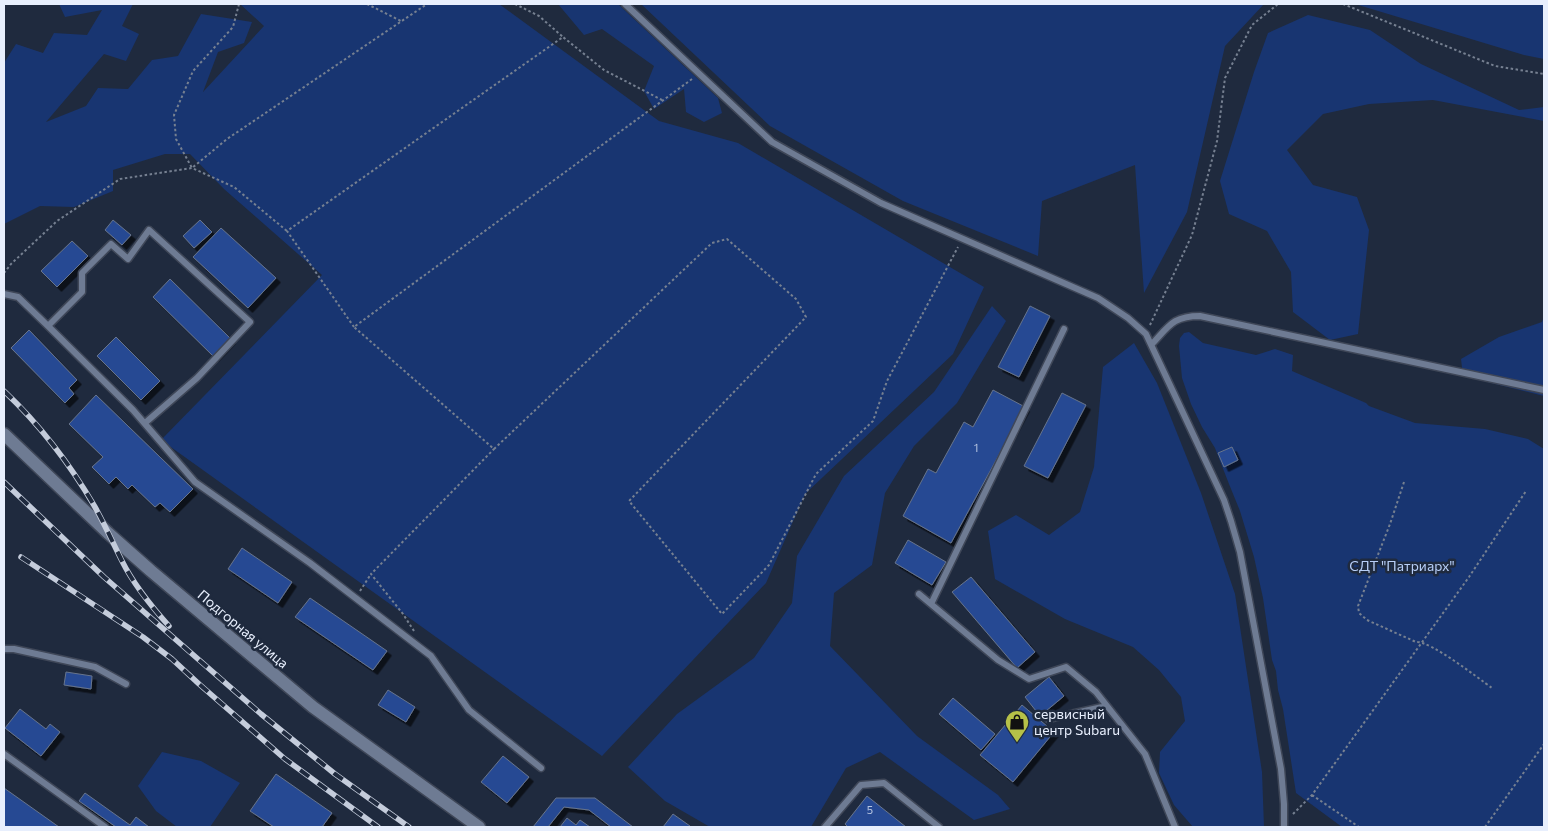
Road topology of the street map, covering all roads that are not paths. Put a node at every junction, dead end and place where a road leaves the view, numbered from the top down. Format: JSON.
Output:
{"nodes":[{"id":1,"x":625,"y":4,"type":"edge"},
{"id":2,"x":4,"y":294,"type":"edge"},
{"id":3,"x":48,"y":326,"type":"junction"},
{"id":4,"x":1064,"y":329,"type":"dead end"},
{"id":5,"x":1152,"y":344,"type":"junction"},
{"id":6,"x":1544,"y":390,"type":"edge"},
{"id":7,"x":145,"y":423,"type":"junction"},
{"id":8,"x":4,"y":434,"type":"edge"},
{"id":9,"x":919,"y":594,"type":"dead end"},
{"id":10,"x":932,"y":604,"type":"junction"},
{"id":11,"x":4,"y":648,"type":"edge"},
{"id":12,"x":126,"y":684,"type":"dead end"},
{"id":13,"x":1107,"y":706,"type":"junction"},
{"id":14,"x":1048,"y":720,"type":"dead end"},
{"id":15,"x":4,"y":754,"type":"edge"},
{"id":16,"x":541,"y":768,"type":"dead end"},
{"id":17,"x":1284,"y":825,"type":"edge"},
{"id":18,"x":105,"y":827,"type":"edge"},
{"id":19,"x":479,"y":827,"type":"edge"},
{"id":20,"x":825,"y":827,"type":"edge"},
{"id":21,"x":939,"y":827,"type":"edge"},
{"id":22,"x":1175,"y":827,"type":"edge"}],
"edges":[{"from":1,"to":5,"type":"lane"},
{"from":2,"to":3,"type":"lane"},
{"from":3,"to":7,"type":"lane"},
{"from":3,"to":7,"type":"lane"},
{"from":4,"to":10,"type":"lane"},
{"from":5,"to":6,"type":"lane"},
{"from":5,"to":17,"type":"lane"},
{"from":7,"to":16,"type":"lane"},
{"from":8,"to":19,"type":"street","name":"Подгорная улица"},
{"from":9,"to":10,"type":"lane"},
{"from":10,"to":13,"type":"lane"},
{"from":11,"to":12,"type":"lane"},
{"from":13,"to":14,"type":"lane"},
{"from":13,"to":22,"type":"lane"},
{"from":15,"to":18,"type":"lane"},
{"from":20,"to":21,"type":"lane"}]}
